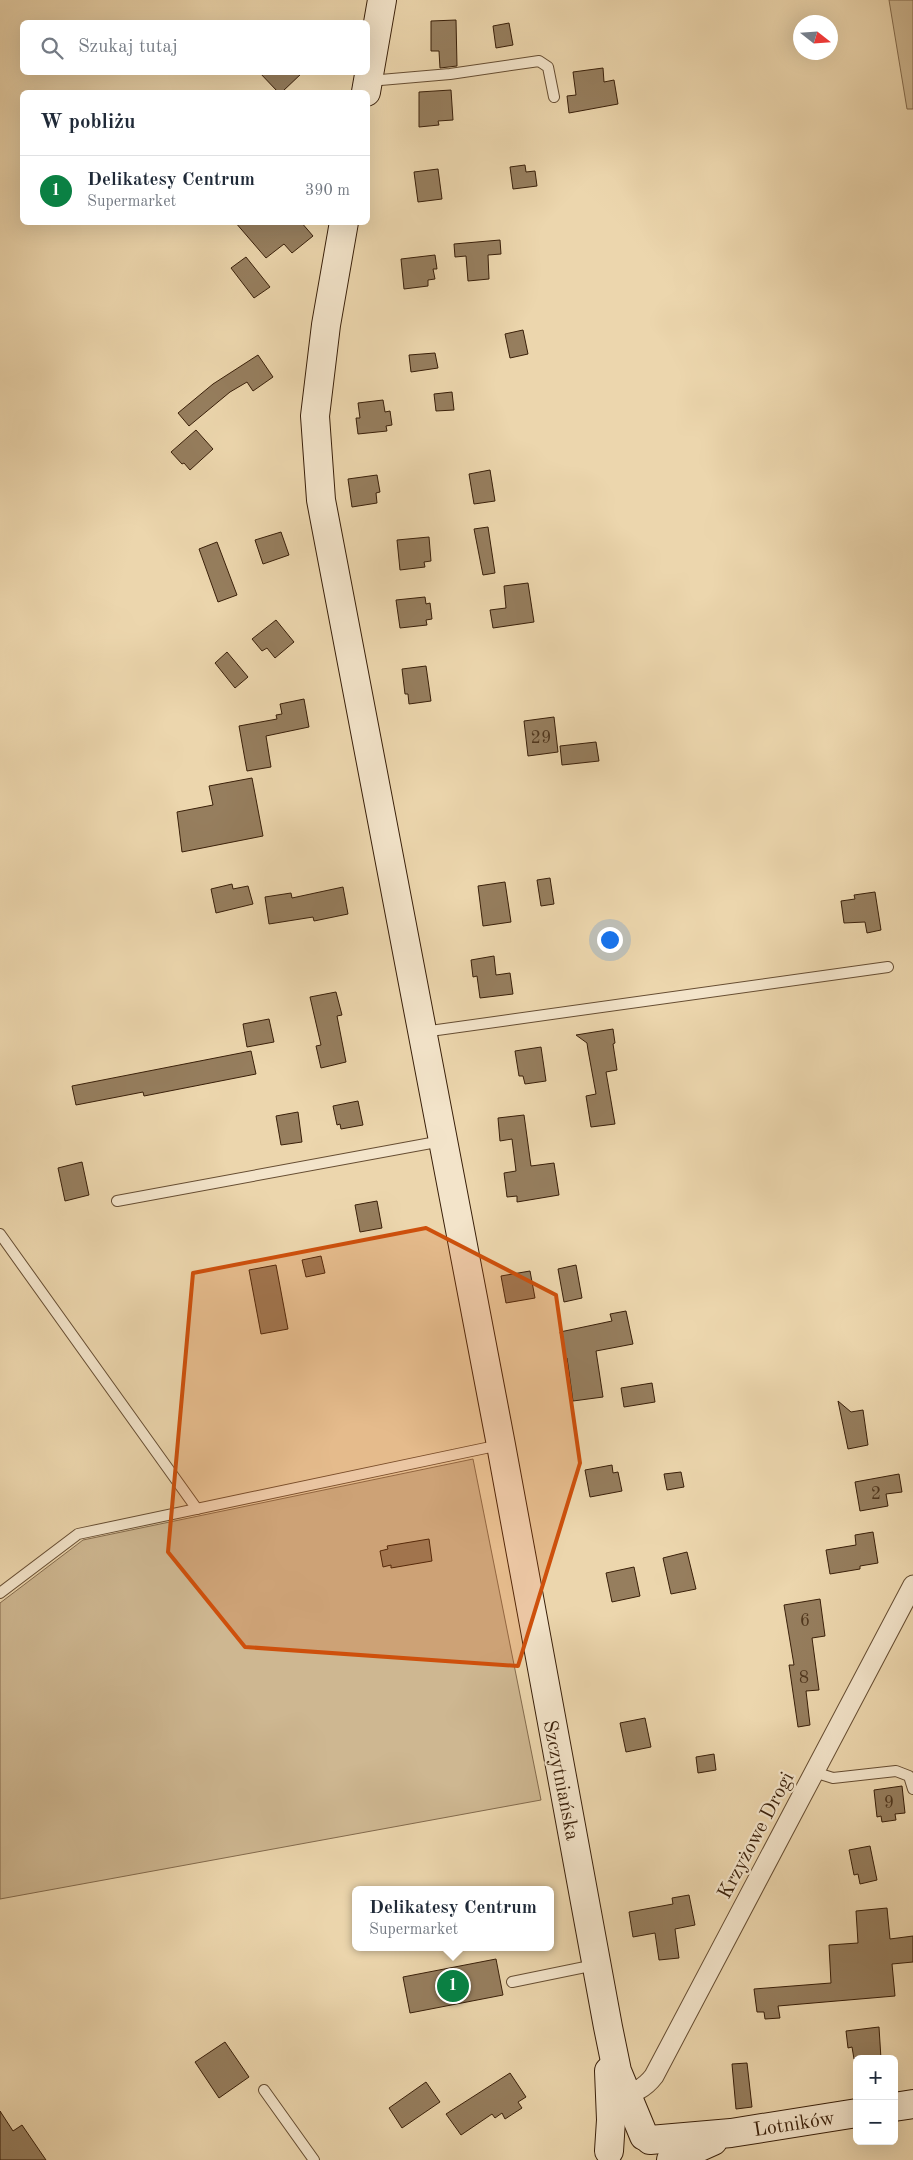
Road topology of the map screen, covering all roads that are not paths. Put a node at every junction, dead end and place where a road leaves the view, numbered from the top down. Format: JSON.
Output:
{"nodes":[{"id":1,"x":382,"y":0,"type":"edge"},
{"id":2,"x":370,"y":70,"type":"edge"},
{"id":3,"x":367,"y":87,"type":"edge"},
{"id":4,"x":554,"y":97,"type":"dead end"},
{"id":5,"x":343,"y":225,"type":"edge"},
{"id":6,"x":888,"y":967,"type":"dead end"},
{"id":7,"x":422,"y":1032,"type":"junction"},
{"id":8,"x":443,"y":1140,"type":"junction"},
{"id":9,"x":117,"y":1201,"type":"dead end"},
{"id":10,"x":0,"y":1234,"type":"edge"},
{"id":11,"x":501,"y":1445,"type":"junction"},
{"id":12,"x":197,"y":1509,"type":"junction"},
{"id":13,"x":913,"y":1585,"type":"edge"},
{"id":14,"x":0,"y":1593,"type":"edge"},
{"id":15,"x":814,"y":1772,"type":"junction"},
{"id":16,"x":913,"y":1788,"type":"edge"},
{"id":17,"x":596,"y":1965,"type":"junction"},
{"id":18,"x":512,"y":1982,"type":"dead end"},
{"id":19,"x":264,"y":2090,"type":"dead end"},
{"id":20,"x":618,"y":2096,"type":"junction"},
{"id":21,"x":913,"y":2104,"type":"edge"},
{"id":22,"x":898,"y":2106,"type":"edge"},
{"id":23,"x":853,"y":2114,"type":"edge"},
{"id":24,"x":731,"y":2134,"type":"junction"},
{"id":25,"x":651,"y":2145,"type":"edge"},
{"id":26,"x":606,"y":2155,"type":"edge"},
{"id":27,"x":314,"y":2160,"type":"edge"},
{"id":28,"x":671,"y":2160,"type":"edge"}],
"edges":[{"from":1,"to":2,"type":"street"},
{"from":3,"to":4,"type":"lane"},
{"from":5,"to":7,"type":"street","name":"Szczytniańska"},
{"from":6,"to":7,"type":"lane"},
{"from":7,"to":8,"type":"street","name":"Szczytniańska"},
{"from":8,"to":9,"type":"lane"},
{"from":8,"to":11,"type":"street","name":"Szczytniańska"},
{"from":10,"to":12,"type":"lane"},
{"from":11,"to":12,"type":"lane"},
{"from":11,"to":17,"type":"street","name":"Szczytniańska"},
{"from":12,"to":14,"type":"lane"},
{"from":13,"to":15,"type":"street","name":"Krzyżowe Drogi"},
{"from":15,"to":16,"type":"lane"},
{"from":15,"to":20,"type":"street","name":"Krzyżowe Drogi"},
{"from":17,"to":18,"type":"lane"},
{"from":17,"to":20,"type":"street","name":"Szczytniańska"},
{"from":19,"to":27,"type":"lane"},
{"from":20,"to":25,"type":"street","name":"Szczytniańska"},
{"from":20,"to":26,"type":"street","name":"Szczytniańska"},
{"from":21,"to":22,"type":"street"},
{"from":23,"to":24,"type":"street","name":"Lotników"},
{"from":24,"to":25,"type":"street","name":"Lotników"},
{"from":24,"to":28,"type":"street","name":"Lotników"},
{"from":25,"to":26,"type":"street","name":"Lotników"}]}
